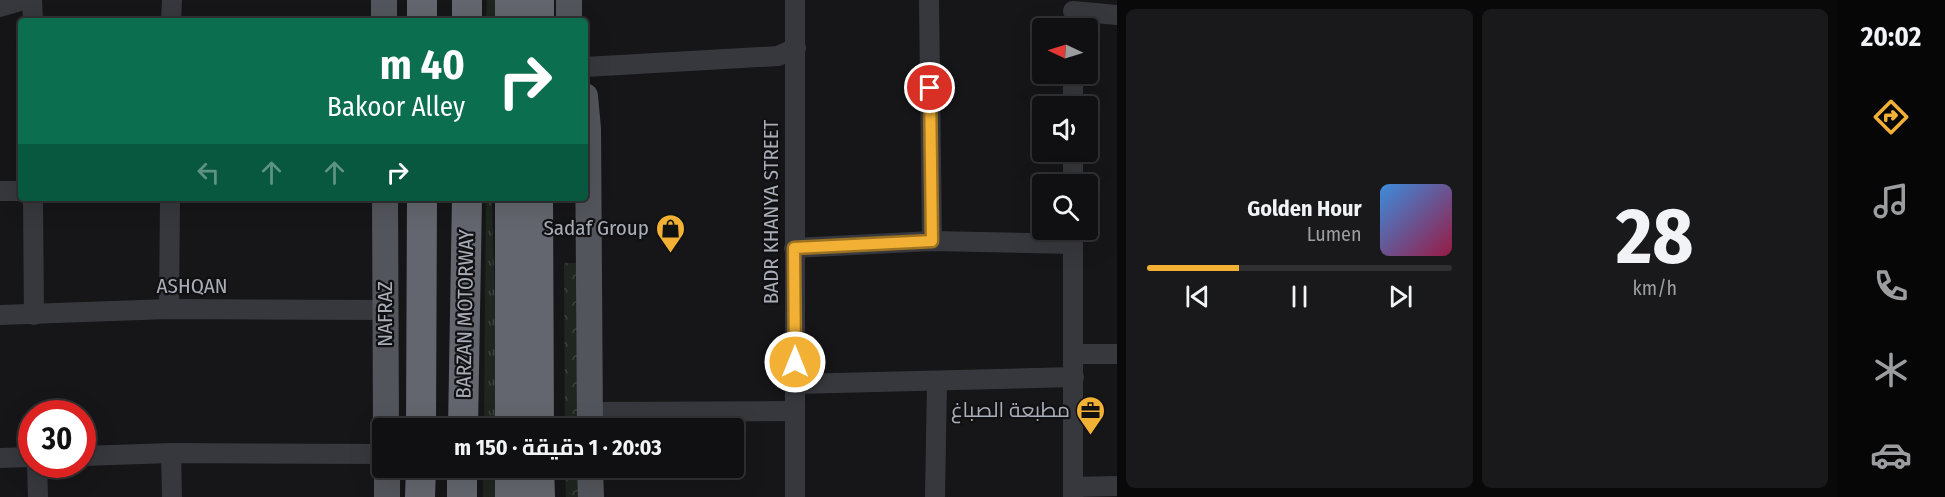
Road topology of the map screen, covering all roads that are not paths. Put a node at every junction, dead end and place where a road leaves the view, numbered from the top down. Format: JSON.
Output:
{"nodes":[{"id":1,"x":24,"y":0,"type":"edge"},
{"id":2,"x":32,"y":0,"type":"edge"},
{"id":3,"x":171,"y":0,"type":"edge"},
{"id":4,"x":384,"y":0,"type":"edge"},
{"id":5,"x":422,"y":0,"type":"edge"},
{"id":6,"x":467,"y":0,"type":"edge"},
{"id":7,"x":510,"y":0,"type":"edge"},
{"id":8,"x":539,"y":0,"type":"edge"},
{"id":9,"x":568,"y":0,"type":"edge"},
{"id":10,"x":795,"y":0,"type":"edge"},
{"id":11,"x":929,"y":0,"type":"edge"},
{"id":12,"x":0,"y":7,"type":"edge"},
{"id":13,"x":1073,"y":13,"type":"edge"},
{"id":14,"x":1117,"y":15,"type":"edge"},
{"id":15,"x":33,"y":18,"type":"edge"},
{"id":16,"x":171,"y":18,"type":"edge"},
{"id":17,"x":384,"y":18,"type":"edge"},
{"id":18,"x":422,"y":18,"type":"edge"},
{"id":19,"x":467,"y":18,"type":"edge"},
{"id":20,"x":510,"y":18,"type":"edge"},
{"id":21,"x":539,"y":18,"type":"edge"},
{"id":22,"x":569,"y":18,"type":"edge"},
{"id":23,"x":796,"y":48,"type":"junction"},
{"id":24,"x":588,"y":67,"type":"edge"},
{"id":25,"x":588,"y":129,"type":"edge"},
{"id":26,"x":0,"y":191,"type":"edge"},
{"id":27,"x":18,"y":191,"type":"edge"},
{"id":28,"x":33,"y":201,"type":"edge"},
{"id":29,"x":170,"y":201,"type":"edge"},
{"id":30,"x":385,"y":201,"type":"edge"},
{"id":31,"x":422,"y":201,"type":"edge"},
{"id":32,"x":467,"y":201,"type":"edge"},
{"id":33,"x":510,"y":201,"type":"edge"},
{"id":34,"x":538,"y":201,"type":"edge"},
{"id":35,"x":1032,"y":238,"type":"edge"},
{"id":36,"x":1073,"y":240,"type":"edge"},
{"id":37,"x":932,"y":241,"type":"junction"},
{"id":38,"x":794,"y":248,"type":"junction"},
{"id":39,"x":169,"y":309,"type":"junction"},
{"id":40,"x":385,"y":310,"type":"junction"},
{"id":41,"x":0,"y":315,"type":"edge"},
{"id":42,"x":34,"y":315,"type":"junction"},
{"id":43,"x":1074,"y":354,"type":"junction"},
{"id":44,"x":1117,"y":354,"type":"edge"},
{"id":45,"x":1074,"y":377,"type":"junction"},
{"id":46,"x":937,"y":381,"type":"junction"},
{"id":47,"x":795,"y":384,"type":"junction"},
{"id":48,"x":795,"y":411,"type":"junction"},
{"id":49,"x":386,"y":418,"type":"edge"},
{"id":50,"x":421,"y":418,"type":"edge"},
{"id":51,"x":463,"y":418,"type":"edge"},
{"id":52,"x":510,"y":418,"type":"edge"},
{"id":53,"x":539,"y":418,"type":"edge"},
{"id":54,"x":590,"y":418,"type":"edge"},
{"id":55,"x":636,"y":418,"type":"edge"},
{"id":56,"x":171,"y":453,"type":"junction"},
{"id":57,"x":372,"y":454,"type":"edge"},
{"id":58,"x":96,"y":456,"type":"edge"},
{"id":59,"x":18,"y":457,"type":"edge"},
{"id":60,"x":0,"y":458,"type":"edge"},
{"id":61,"x":37,"y":478,"type":"edge"},
{"id":62,"x":387,"y":478,"type":"edge"},
{"id":63,"x":421,"y":478,"type":"edge"},
{"id":64,"x":462,"y":478,"type":"edge"},
{"id":65,"x":510,"y":478,"type":"edge"},
{"id":66,"x":539,"y":478,"type":"edge"},
{"id":67,"x":590,"y":478,"type":"edge"},
{"id":68,"x":1117,"y":486,"type":"edge"},
{"id":69,"x":1073,"y":492,"type":"edge"},
{"id":70,"x":38,"y":497,"type":"edge"},
{"id":71,"x":172,"y":497,"type":"edge"},
{"id":72,"x":387,"y":497,"type":"edge"},
{"id":73,"x":420,"y":497,"type":"edge"},
{"id":74,"x":462,"y":497,"type":"edge"},
{"id":75,"x":510,"y":497,"type":"edge"},
{"id":76,"x":540,"y":497,"type":"edge"},
{"id":77,"x":591,"y":497,"type":"edge"},
{"id":78,"x":795,"y":497,"type":"edge"},
{"id":79,"x":935,"y":497,"type":"edge"}],
"edges":[{"from":1,"to":12,"type":"street"},
{"from":2,"to":15,"type":"street"},
{"from":3,"to":16,"type":"street"},
{"from":4,"to":17,"type":"main road"},
{"from":5,"to":18,"type":"highway"},
{"from":6,"to":19,"type":"highway"},
{"from":7,"to":20,"type":"highway"},
{"from":8,"to":21,"type":"highway"},
{"from":9,"to":22,"type":"main road"},
{"from":10,"to":23,"type":"street","name":"BADR KHANYA STREET"},
{"from":11,"to":37,"type":"street"},
{"from":13,"to":14,"type":"street"},
{"from":23,"to":24,"type":"street"},
{"from":23,"to":38,"type":"street","name":"BADR KHANYA STREET"},
{"from":25,"to":54,"type":"main road"},
{"from":26,"to":27,"type":"street"},
{"from":28,"to":42,"type":"street"},
{"from":29,"to":39,"type":"street"},
{"from":30,"to":40,"type":"main road","name":"NAFRAZ"},
{"from":31,"to":50,"type":"highway"},
{"from":32,"to":51,"type":"highway","name":"BARZAN MOTORWAY"},
{"from":33,"to":52,"type":"highway","name":"BARZAN MOTORWAY"},
{"from":34,"to":53,"type":"highway"},
{"from":35,"to":37,"type":"street"},
{"from":36,"to":43,"type":"street"},
{"from":37,"to":38,"type":"street"},
{"from":38,"to":47,"type":"street","name":"BADR KHANYA STREET"},
{"from":39,"to":40,"type":"street","name":"ASHQAN"},
{"from":39,"to":42,"type":"street","name":"ASHQAN"},
{"from":40,"to":49,"type":"main road","name":"NAFRAZ"},
{"from":41,"to":42,"type":"street","name":"ASHQAN"},
{"from":43,"to":44,"type":"street"},
{"from":43,"to":45,"type":"street"},
{"from":45,"to":46,"type":"street"},
{"from":45,"to":69,"type":"street"},
{"from":46,"to":47,"type":"street"},
{"from":46,"to":79,"type":"street"},
{"from":47,"to":48,"type":"street","name":"BADR KHANYA STREET"},
{"from":48,"to":55,"type":"street"},
{"from":48,"to":78,"type":"street","name":"BADR KHANYA STREET"},
{"from":56,"to":57,"type":"street"},
{"from":56,"to":58,"type":"street"},
{"from":56,"to":71,"type":"street"},
{"from":59,"to":60,"type":"street"},
{"from":61,"to":70,"type":"street"},
{"from":62,"to":72,"type":"main road"},
{"from":63,"to":73,"type":"highway"},
{"from":64,"to":74,"type":"highway"},
{"from":65,"to":75,"type":"highway"},
{"from":66,"to":76,"type":"highway"},
{"from":67,"to":77,"type":"main road"},
{"from":68,"to":69,"type":"street"}]}
